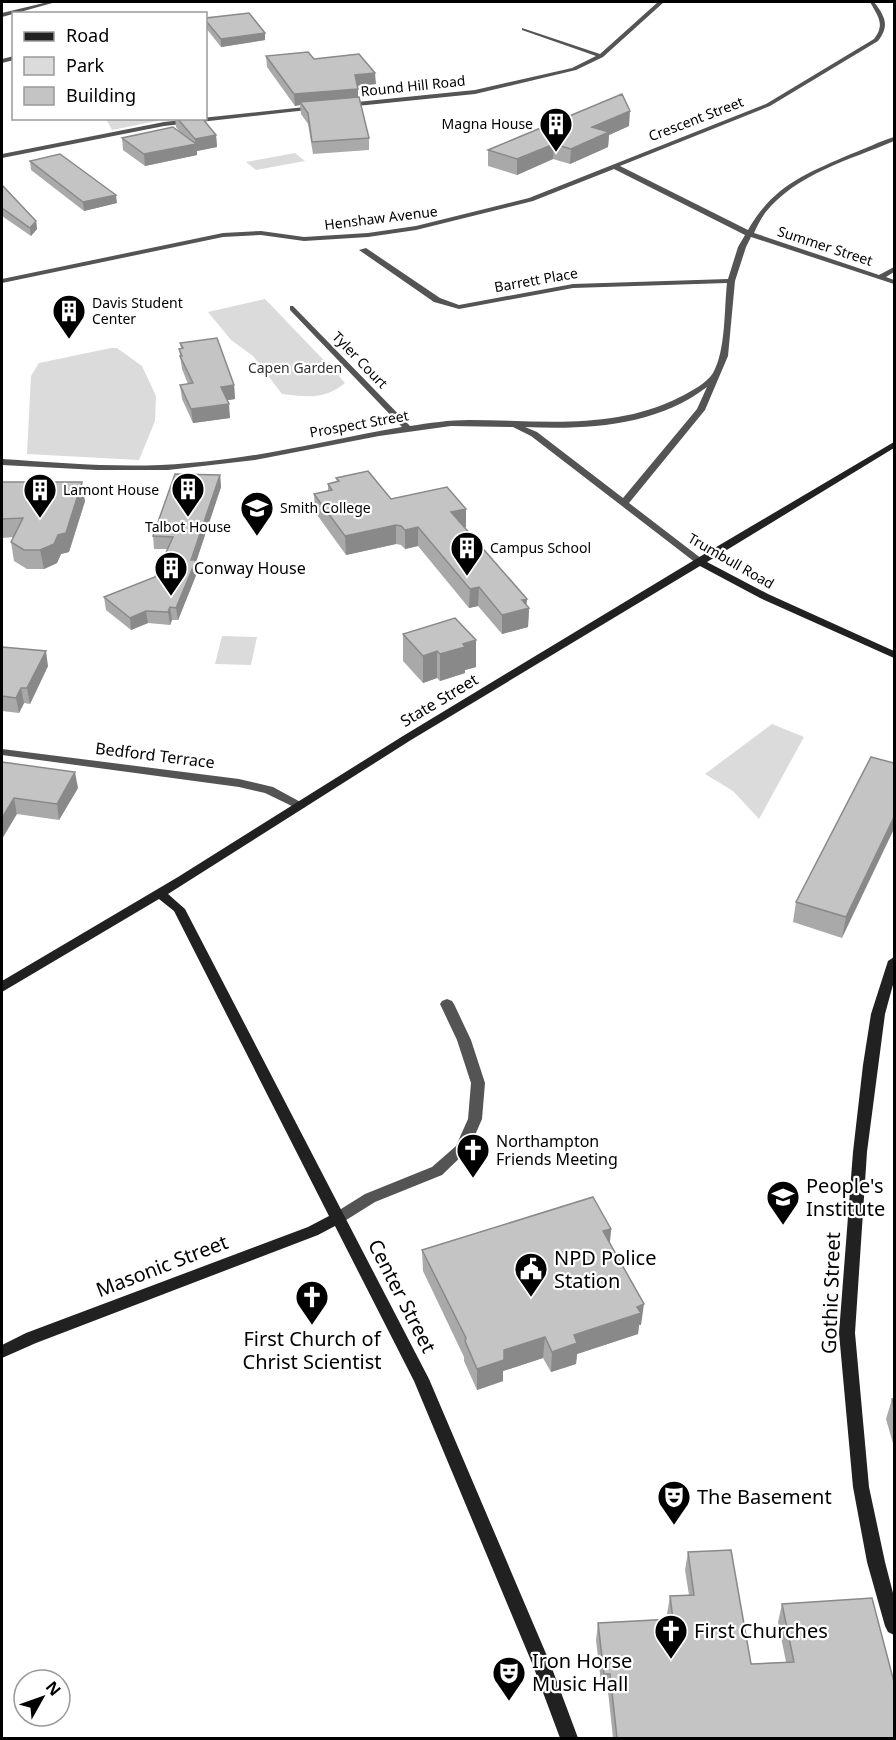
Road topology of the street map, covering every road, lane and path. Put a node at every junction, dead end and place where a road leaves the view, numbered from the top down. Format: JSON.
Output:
{"nodes":[{"id":1,"x":53,"y":2,"type":"edge"},
{"id":2,"x":648,"y":2,"type":"edge"},
{"id":3,"x":660,"y":2,"type":"edge"},
{"id":4,"x":872,"y":2,"type":"edge"},
{"id":5,"x":14,"y":12,"type":"edge"},
{"id":6,"x":524,"y":28,"type":"dead end"},
{"id":7,"x":601,"y":56,"type":"junction"},
{"id":8,"x":339,"y":106,"type":"edge"},
{"id":9,"x":328,"y":107,"type":"edge"},
{"id":10,"x":203,"y":120,"type":"edge"},
{"id":11,"x":207,"y":120,"type":"edge"},
{"id":12,"x":894,"y":139,"type":"edge"},
{"id":13,"x":2,"y":156,"type":"edge"},
{"id":14,"x":614,"y":166,"type":"junction"},
{"id":15,"x":748,"y":233,"type":"junction"},
{"id":16,"x":363,"y":250,"type":"dead end"},
{"id":17,"x":894,"y":269,"type":"edge"},
{"id":18,"x":880,"y":277,"type":"junction"},
{"id":19,"x":2,"y":281,"type":"edge"},
{"id":20,"x":731,"y":282,"type":"junction"},
{"id":21,"x":894,"y":282,"type":"edge"},
{"id":22,"x":293,"y":309,"type":"dead end"},
{"id":23,"x":713,"y":378,"type":"junction"},
{"id":24,"x":510,"y":424,"type":"junction"},
{"id":25,"x":408,"y":429,"type":"junction"},
{"id":26,"x":894,"y":445,"type":"edge"},
{"id":27,"x":2,"y":462,"type":"edge"},
{"id":28,"x":624,"y":503,"type":"junction"},
{"id":29,"x":699,"y":561,"type":"junction"},
{"id":30,"x":894,"y":655,"type":"edge"},
{"id":31,"x":2,"y":752,"type":"edge"},
{"id":32,"x":300,"y":805,"type":"junction"},
{"id":33,"x":160,"y":893,"type":"junction"},
{"id":34,"x":894,"y":962,"type":"edge"},
{"id":35,"x":2,"y":987,"type":"edge"},
{"id":36,"x":447,"y":1004,"type":"dead end"},
{"id":37,"x":338,"y":1218,"type":"junction"},
{"id":38,"x":2,"y":1352,"type":"edge"},
{"id":39,"x":894,"y":1626,"type":"edge"},
{"id":40,"x":569,"y":1738,"type":"edge"}],
"edges":[{"from":1,"to":5,"type":"street"},
{"from":2,"to":3,"type":"street"},
{"from":3,"to":7,"type":"street","name":"Round Hill Road"},
{"from":4,"to":14,"type":"street","name":"Crescent Street"},
{"from":6,"to":7,"type":"street"},
{"from":7,"to":8,"type":"street","name":"Round Hill Road"},
{"from":9,"to":11,"type":"street"},
{"from":10,"to":13,"type":"street"},
{"from":12,"to":15,"type":"street"},
{"from":14,"to":15,"type":"street"},
{"from":14,"to":19,"type":"street","name":"Henshaw Avenue"},
{"from":15,"to":18,"type":"street","name":"Summer Street"},
{"from":15,"to":20,"type":"street"},
{"from":16,"to":20,"type":"street","name":"Barrett Place"},
{"from":17,"to":18,"type":"street"},
{"from":18,"to":21,"type":"street","name":"Summer Street"},
{"from":20,"to":23,"type":"street"},
{"from":22,"to":25,"type":"street","name":"Tyler Court"},
{"from":23,"to":24,"type":"street","name":"Prospect Street"},
{"from":23,"to":28,"type":"street"},
{"from":24,"to":25,"type":"street","name":"Prospect Street"},
{"from":24,"to":28,"type":"street","name":"Trumbull Road"},
{"from":25,"to":27,"type":"street","name":"Prospect Street"},
{"from":26,"to":29,"type":"street","name":"State Street"},
{"from":28,"to":29,"type":"street","name":"Trumbull Road"},
{"from":29,"to":30,"type":"street","name":"Trumbull Road"},
{"from":29,"to":32,"type":"street","name":"State Street"},
{"from":31,"to":32,"type":"street","name":"Bedford Terrace"},
{"from":32,"to":33,"type":"street","name":"State Street"},
{"from":33,"to":35,"type":"street","name":"State Street"},
{"from":33,"to":37,"type":"street","name":"Center Street"},
{"from":34,"to":39,"type":"street","name":"Gothic Street"},
{"from":36,"to":37,"type":"street"},
{"from":37,"to":38,"type":"street","name":"Masonic Street"},
{"from":37,"to":40,"type":"street","name":"Center Street"}]}
